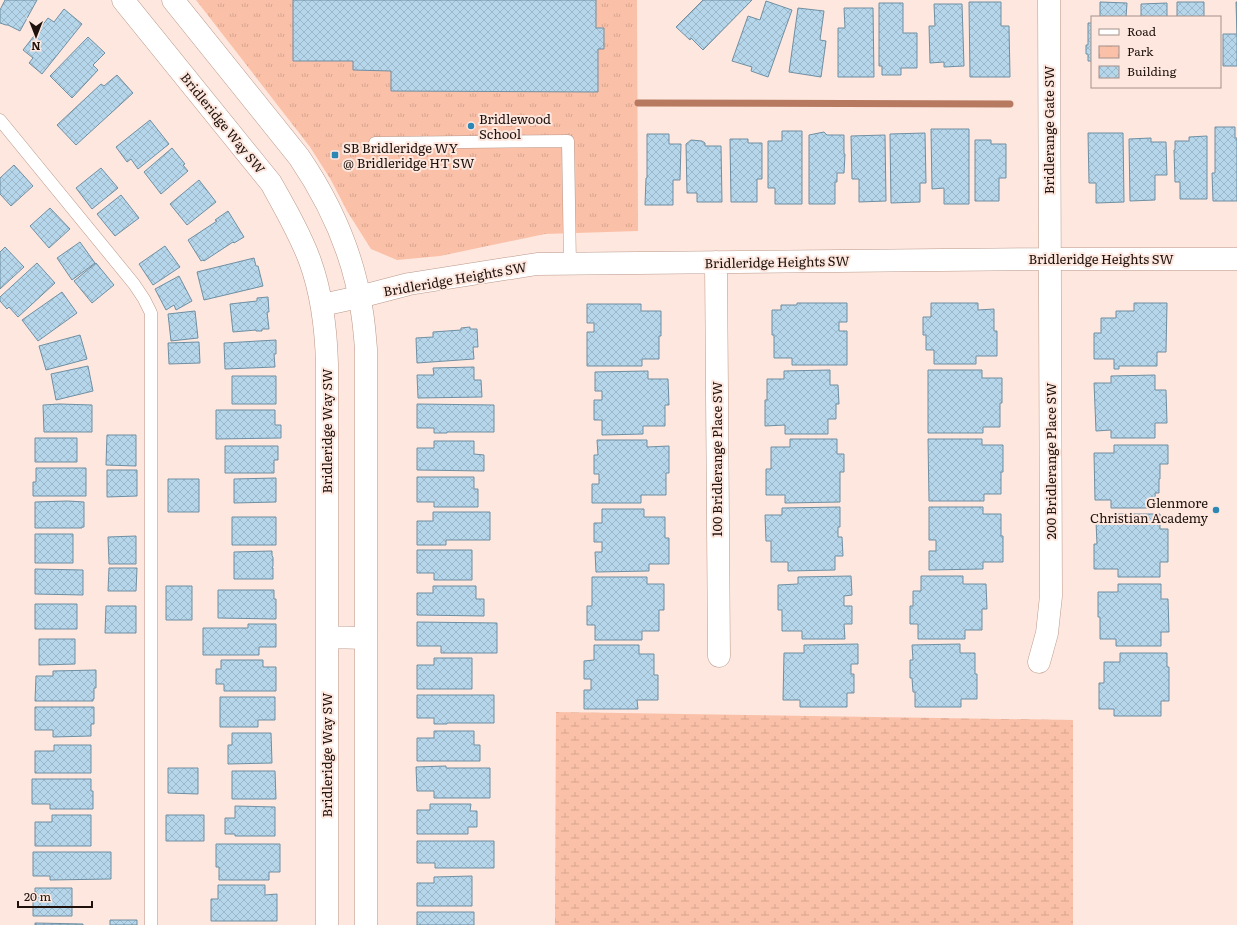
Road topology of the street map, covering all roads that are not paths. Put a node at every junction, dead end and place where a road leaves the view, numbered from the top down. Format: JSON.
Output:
{"nodes":[{"id":1,"x":124,"y":0,"type":"edge"},
{"id":2,"x":173,"y":0,"type":"edge"},
{"id":3,"x":1048,"y":0,"type":"edge"},
{"id":4,"x":0,"y":120,"type":"edge"},
{"id":5,"x":375,"y":143,"type":"dead end"},
{"id":6,"x":1049,"y":259,"type":"junction"},
{"id":7,"x":1237,"y":259,"type":"edge"},
{"id":8,"x":716,"y":262,"type":"junction"},
{"id":9,"x":570,"y":264,"type":"junction"},
{"id":10,"x":359,"y":297,"type":"junction"},
{"id":11,"x":322,"y":305,"type":"junction"},
{"id":12,"x":327,"y":637,"type":"junction"},
{"id":13,"x":366,"y":638,"type":"junction"},
{"id":14,"x":718,"y":656,"type":"dead end"},
{"id":15,"x":1039,"y":662,"type":"dead end"},
{"id":16,"x":152,"y":925,"type":"edge"},
{"id":17,"x":327,"y":925,"type":"edge"},
{"id":18,"x":366,"y":925,"type":"edge"}],
"edges":[{"from":1,"to":11,"type":"street","name":"Bridleridge Way SW"},
{"from":2,"to":10,"type":"street"},
{"from":3,"to":6,"type":"street","name":"Bridlerange Gate SW"},
{"from":4,"to":16,"type":"lane"},
{"from":5,"to":9,"type":"lane"},
{"from":6,"to":7,"type":"street","name":"Bridleridge Heights SW"},
{"from":6,"to":8,"type":"street","name":"Bridleridge Heights SW"},
{"from":6,"to":15,"type":"street","name":"200 Bridlerange Place SW"},
{"from":8,"to":9,"type":"street","name":"Bridleridge Heights SW"},
{"from":8,"to":14,"type":"street","name":"100 Bridlerange Place SW"},
{"from":9,"to":10,"type":"street","name":"Bridleridge Heights SW"},
{"from":10,"to":11,"type":"street","name":"Bridleridge Heights SW"},
{"from":10,"to":13,"type":"street"},
{"from":11,"to":12,"type":"street","name":"Bridleridge Way SW"},
{"from":12,"to":13,"type":"street"},
{"from":12,"to":17,"type":"street","name":"Bridleridge Way SW"},
{"from":13,"to":18,"type":"street"}]}
